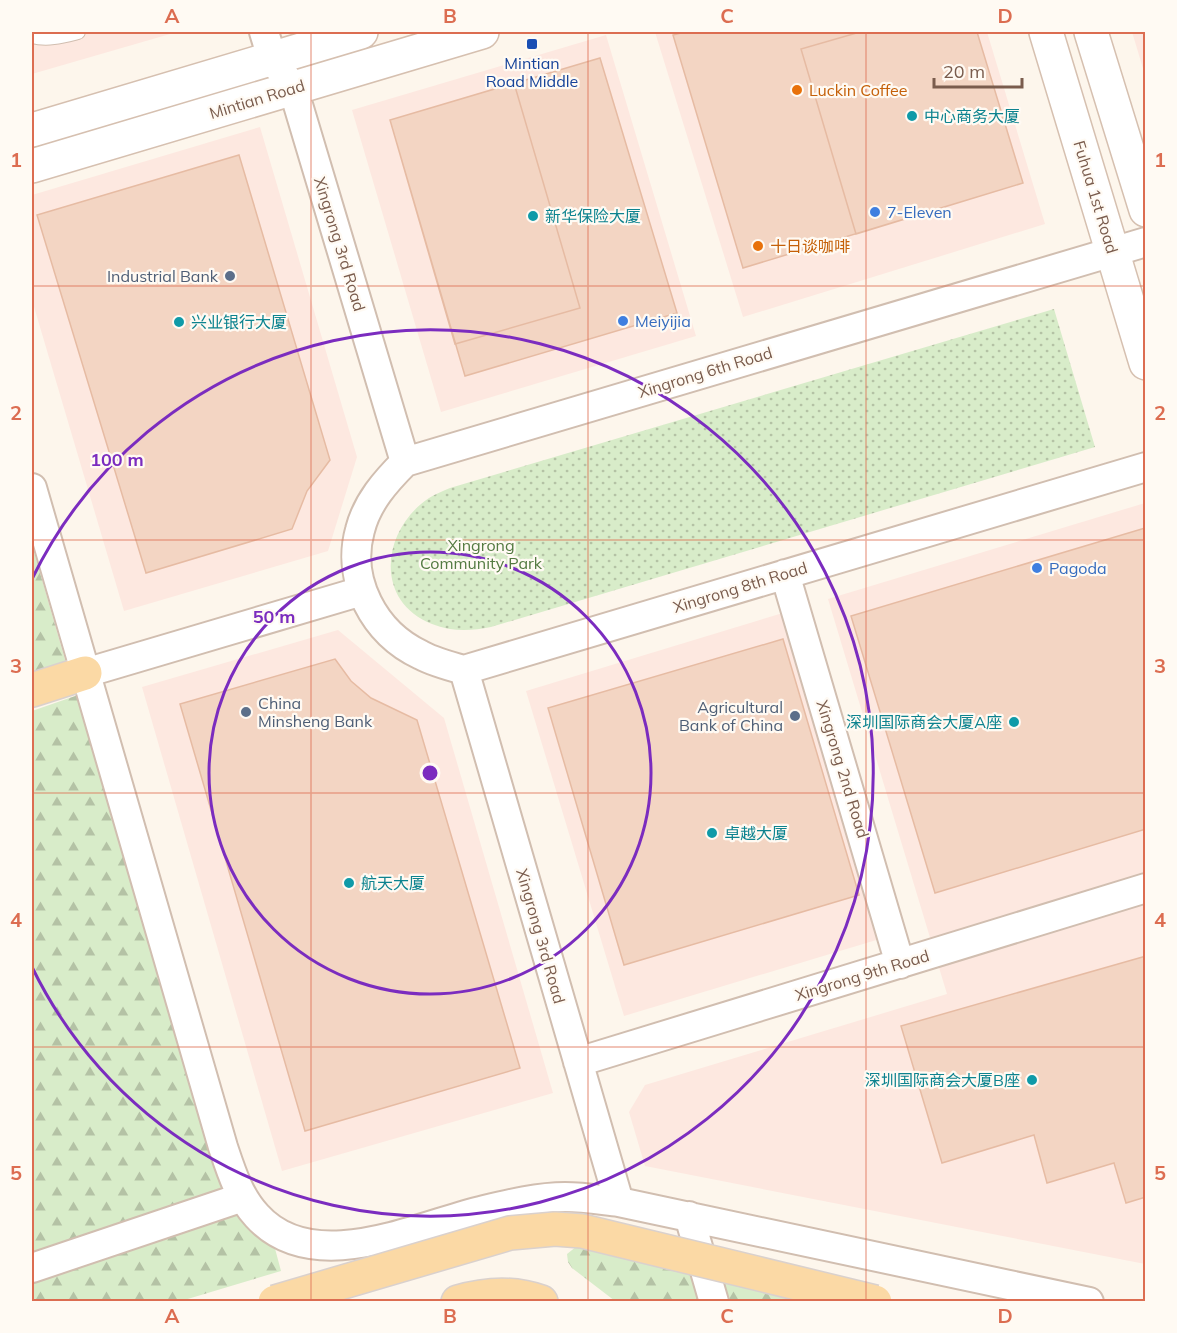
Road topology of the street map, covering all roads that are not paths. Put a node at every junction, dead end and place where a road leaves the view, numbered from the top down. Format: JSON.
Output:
{"nodes":[{"id":1,"x":78,"y":32,"type":"edge"},
{"id":2,"x":361,"y":32,"type":"edge"},
{"id":3,"x":482,"y":32,"type":"edge"},
{"id":4,"x":1046,"y":32,"type":"edge"},
{"id":5,"x":1091,"y":32,"type":"edge"},
{"id":6,"x":32,"y":36,"type":"edge"},
{"id":7,"x":268,"y":45,"type":"edge"},
{"id":8,"x":293,"y":88,"type":"junction"},
{"id":9,"x":32,"y":130,"type":"edge"},
{"id":10,"x":32,"y":166,"type":"edge"},
{"id":11,"x":1146,"y":210,"type":"edge"},
{"id":12,"x":1146,"y":242,"type":"edge"},
{"id":13,"x":1112,"y":252,"type":"junction"},
{"id":14,"x":1146,"y":363,"type":"edge"},
{"id":15,"x":405,"y":462,"type":"junction"},
{"id":16,"x":1146,"y":467,"type":"edge"},
{"id":17,"x":32,"y":488,"type":"edge"},
{"id":18,"x":785,"y":574,"type":"junction"},
{"id":19,"x":362,"y":591,"type":"junction"},
{"id":20,"x":464,"y":670,"type":"junction"},
{"id":21,"x":86,"y":673,"type":"junction"},
{"id":22,"x":32,"y":690,"type":"edge"},
{"id":23,"x":1146,"y":888,"type":"edge"},
{"id":24,"x":900,"y":963,"type":"junction"},
{"id":25,"x":578,"y":1062,"type":"junction"},
{"id":26,"x":243,"y":1197,"type":"junction"},
{"id":27,"x":619,"y":1202,"type":"junction"},
{"id":28,"x":688,"y":1216,"type":"junction"},
{"id":29,"x":32,"y":1268,"type":"edge"},
{"id":30,"x":275,"y":1302,"type":"edge"},
{"id":31,"x":458,"y":1302,"type":"edge"},
{"id":32,"x":541,"y":1302,"type":"edge"},
{"id":33,"x":714,"y":1302,"type":"edge"},
{"id":34,"x":875,"y":1302,"type":"edge"},
{"id":35,"x":1089,"y":1302,"type":"edge"}],
"edges":[{"from":1,"to":6,"type":"lane"},
{"from":2,"to":7,"type":"street"},
{"from":3,"to":8,"type":"street","name":"Mintian Road"},
{"from":4,"to":13,"type":"street","name":"Fuhua 1st Road"},
{"from":5,"to":11,"type":"street"},
{"from":7,"to":8,"type":"street","name":"Xingrong 3rd Road"},
{"from":7,"to":9,"type":"street"},
{"from":8,"to":10,"type":"street","name":"Mintian Road"},
{"from":8,"to":15,"type":"street","name":"Xingrong 3rd Road"},
{"from":12,"to":13,"type":"street","name":"Xingrong 6th Road"},
{"from":13,"to":14,"type":"street","name":"Fuhua 1st Road"},
{"from":13,"to":15,"type":"street","name":"Xingrong 6th Road"},
{"from":15,"to":19,"type":"street","name":"Xingrong 6th Road"},
{"from":16,"to":18,"type":"street","name":"Xingrong 8th Road"},
{"from":17,"to":21,"type":"street"},
{"from":18,"to":20,"type":"street","name":"Xingrong 8th Road"},
{"from":18,"to":24,"type":"street","name":"Xingrong 2nd Road"},
{"from":19,"to":20,"type":"street"},
{"from":19,"to":21,"type":"street"},
{"from":20,"to":25,"type":"street","name":"Xingrong 3rd Road"},
{"from":21,"to":22,"type":"main road"},
{"from":21,"to":26,"type":"street"},
{"from":23,"to":24,"type":"street","name":"Xingrong 9th Road"},
{"from":24,"to":25,"type":"street","name":"Xingrong 9th Road"},
{"from":25,"to":27,"type":"street","name":"Xingrong 3rd Road"},
{"from":26,"to":27,"type":"street"},
{"from":26,"to":29,"type":"street"},
{"from":27,"to":28,"type":"street"},
{"from":28,"to":33,"type":"street"},
{"from":28,"to":35,"type":"street"},
{"from":30,"to":34,"type":"main road","bridge":true},
{"from":31,"to":32,"type":"main road"}]}
